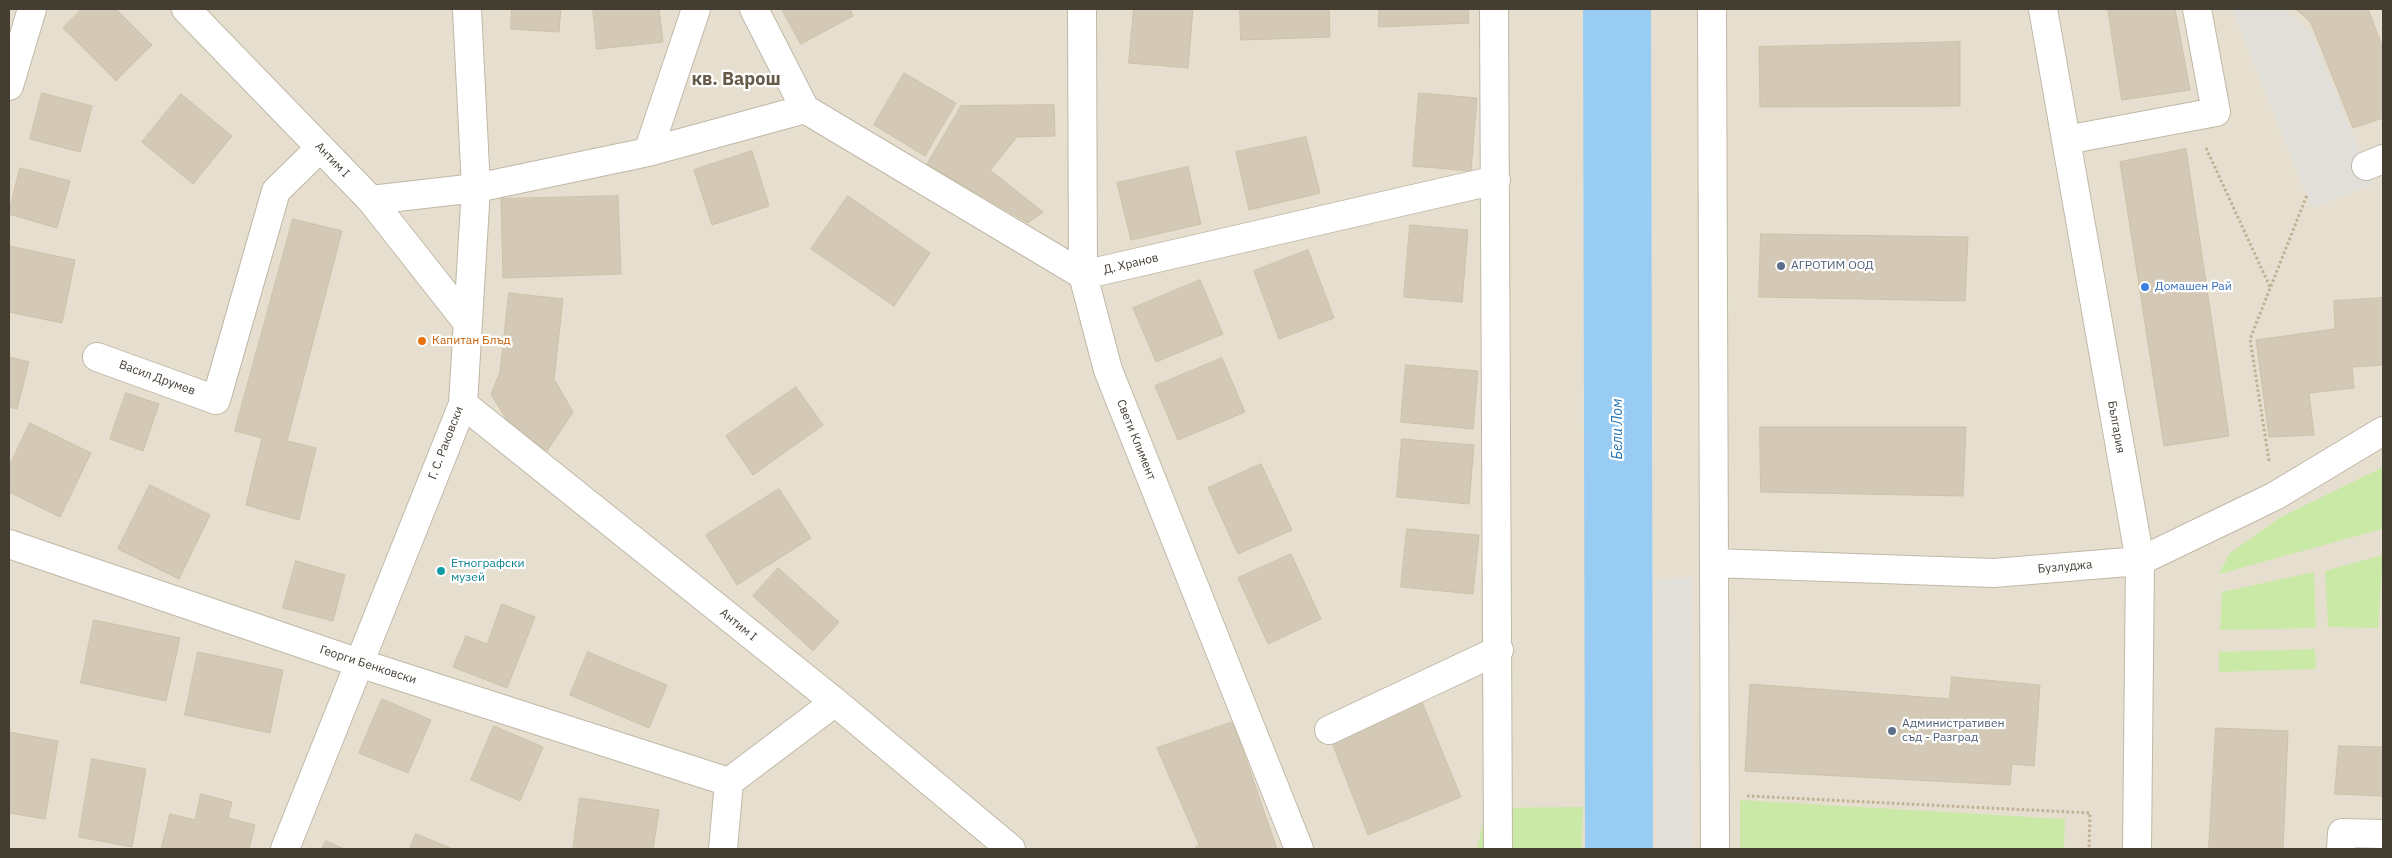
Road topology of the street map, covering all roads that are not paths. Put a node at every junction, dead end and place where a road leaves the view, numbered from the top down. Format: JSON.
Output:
{"nodes":[{"id":1,"x":32,"y":9,"type":"edge"},
{"id":2,"x":186,"y":9,"type":"edge"},
{"id":3,"x":468,"y":9,"type":"edge"},
{"id":4,"x":696,"y":9,"type":"edge"},
{"id":5,"x":754,"y":9,"type":"edge"},
{"id":6,"x":1082,"y":9,"type":"edge"},
{"id":7,"x":1494,"y":9,"type":"edge"},
{"id":8,"x":1712,"y":9,"type":"edge"},
{"id":9,"x":2043,"y":9,"type":"edge"},
{"id":10,"x":2197,"y":9,"type":"edge"},
{"id":11,"x":9,"y":86,"type":"edge"},
{"id":12,"x":805,"y":109,"type":"junction"},
{"id":13,"x":2066,"y":140,"type":"junction"},
{"id":14,"x":320,"y":148,"type":"junction"},
{"id":15,"x":648,"y":152,"type":"junction"},
{"id":16,"x":1496,"y":180,"type":"junction"},
{"id":17,"x":476,"y":188,"type":"junction"},
{"id":18,"x":371,"y":200,"type":"junction"},
{"id":19,"x":1083,"y":275,"type":"junction"},
{"id":20,"x":467,"y":322,"type":"junction"},
{"id":21,"x":98,"y":357,"type":"dead end"},
{"id":22,"x":462,"y":404,"type":"junction"},
{"id":23,"x":2383,"y":431,"type":"edge"},
{"id":24,"x":9,"y":544,"type":"edge"},
{"id":25,"x":2140,"y":561,"type":"junction"},
{"id":26,"x":1714,"y":563,"type":"junction"},
{"id":27,"x":1499,"y":650,"type":"junction"},
{"id":28,"x":359,"y":663,"type":"junction"},
{"id":29,"x":835,"y":702,"type":"junction"},
{"id":30,"x":1329,"y":730,"type":"dead end"},
{"id":31,"x":729,"y":782,"type":"junction"},
{"id":32,"x":2383,"y":834,"type":"edge"},
{"id":33,"x":2341,"y":841,"type":"edge"},
{"id":34,"x":285,"y":849,"type":"edge"},
{"id":35,"x":723,"y":849,"type":"edge"},
{"id":36,"x":1011,"y":849,"type":"edge"},
{"id":37,"x":1299,"y":849,"type":"edge"},
{"id":38,"x":1498,"y":849,"type":"edge"},
{"id":39,"x":1715,"y":849,"type":"edge"},
{"id":40,"x":2137,"y":849,"type":"edge"}],
"edges":[{"from":1,"to":11,"type":"street"},
{"from":2,"to":14,"type":"street","name":"Антим I"},
{"from":3,"to":17,"type":"street","name":"Г. С. Раковски"},
{"from":4,"to":15,"type":"street"},
{"from":5,"to":12,"type":"street"},
{"from":6,"to":19,"type":"street","name":"Свети Климент"},
{"from":7,"to":16,"type":"street"},
{"from":8,"to":26,"type":"street"},
{"from":9,"to":13,"type":"street","name":"България"},
{"from":10,"to":13,"type":"street"},
{"from":12,"to":15,"type":"street"},
{"from":12,"to":19,"type":"street"},
{"from":13,"to":25,"type":"street","name":"България"},
{"from":14,"to":18,"type":"street","name":"Антим I"},
{"from":14,"to":21,"type":"street","name":"Васил Друмев"},
{"from":15,"to":17,"type":"street"},
{"from":16,"to":19,"type":"street","name":"Д. Хранов"},
{"from":16,"to":27,"type":"street"},
{"from":17,"to":18,"type":"street"},
{"from":17,"to":20,"type":"street","name":"Г. С. Раковски"},
{"from":18,"to":20,"type":"street","name":"Антим I"},
{"from":19,"to":37,"type":"street","name":"Свети Климент"},
{"from":20,"to":22,"type":"street","name":"Г. С. Раковски"},
{"from":22,"to":28,"type":"street","name":"Г. С. Раковски"},
{"from":22,"to":29,"type":"street","name":"Антим I"},
{"from":23,"to":25,"type":"street","name":"Бузлуджа"},
{"from":24,"to":28,"type":"street","name":"Георги Бенковски"},
{"from":25,"to":26,"type":"street","name":"Бузлуджа"},
{"from":25,"to":40,"type":"street","name":"България"},
{"from":26,"to":39,"type":"street"},
{"from":27,"to":30,"type":"street"},
{"from":27,"to":38,"type":"street"},
{"from":28,"to":31,"type":"street","name":"Георги Бенковски"},
{"from":28,"to":34,"type":"street","name":"Г. С. Раковски"},
{"from":29,"to":31,"type":"street"},
{"from":29,"to":36,"type":"street","name":"Антим I"},
{"from":31,"to":35,"type":"street"},
{"from":32,"to":33,"type":"street"}]}
